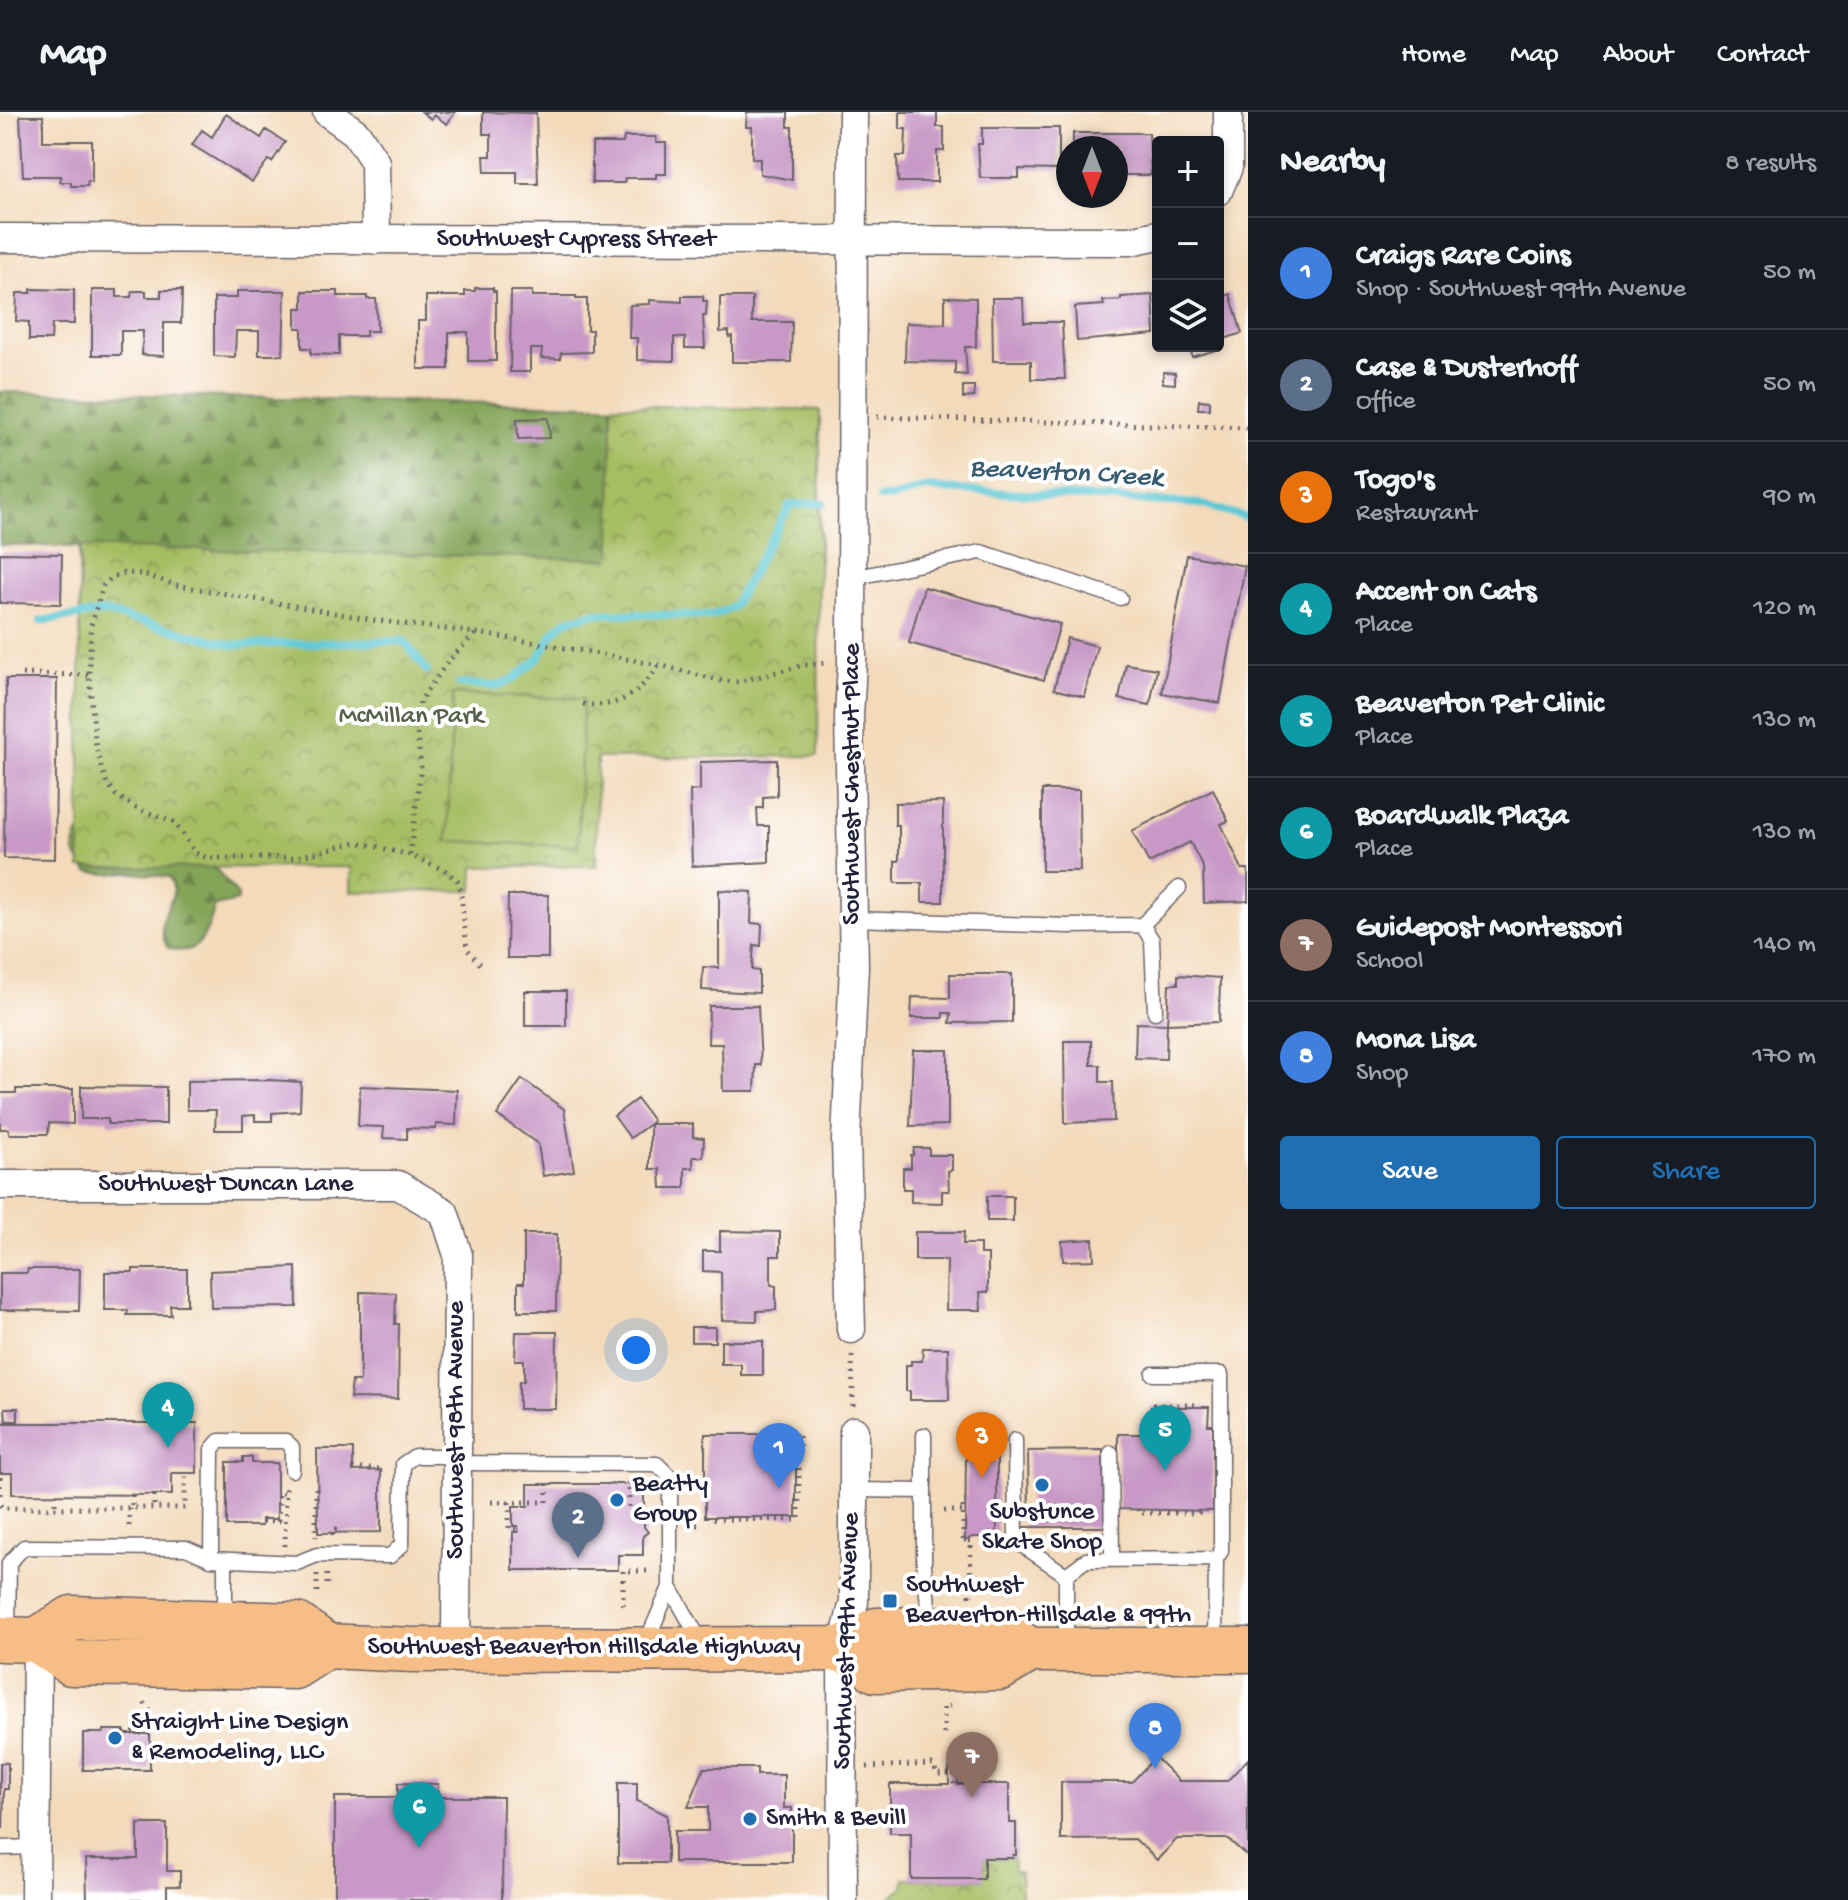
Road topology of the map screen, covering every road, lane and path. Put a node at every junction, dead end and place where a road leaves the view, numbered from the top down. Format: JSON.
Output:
{"nodes":[{"id":1,"x":327,"y":112,"type":"edge"},
{"id":2,"x":853,"y":112,"type":"edge"},
{"id":3,"x":1228,"y":112,"type":"edge"},
{"id":4,"x":1224,"y":177,"type":"edge"},
{"id":5,"x":1152,"y":236,"type":"edge"},
{"id":6,"x":0,"y":238,"type":"edge"},
{"id":7,"x":376,"y":240,"type":"junction"},
{"id":8,"x":852,"y":240,"type":"junction"},
{"id":9,"x":1248,"y":428,"type":"edge"},
{"id":10,"x":851,"y":429,"type":"junction"},
{"id":11,"x":852,"y":578,"type":"junction"},
{"id":12,"x":1120,"y":598,"type":"dead end"},
{"id":13,"x":477,"y":633,"type":"junction"},
{"id":14,"x":852,"y":663,"type":"junction"},
{"id":15,"x":659,"y":665,"type":"junction"},
{"id":16,"x":22,"y":674,"type":"dead end"},
{"id":17,"x":89,"y":675,"type":"junction"},
{"id":18,"x":583,"y":704,"type":"dead end"},
{"id":19,"x":410,"y":855,"type":"junction"},
{"id":20,"x":1179,"y":888,"type":"dead end"},
{"id":21,"x":853,"y":919,"type":"junction"},
{"id":22,"x":1142,"y":925,"type":"junction"},
{"id":23,"x":480,"y":964,"type":"dead end"},
{"id":24,"x":1155,"y":1012,"type":"dead end"},
{"id":25,"x":0,"y":1185,"type":"edge"},
{"id":26,"x":444,"y":1212,"type":"joint"},
{"id":27,"x":851,"y":1329,"type":"joint"},
{"id":28,"x":1153,"y":1374,"type":"dead end"},
{"id":29,"x":854,"y":1431,"type":"joint"},
{"id":30,"x":799,"y":1435,"type":"dead end"},
{"id":31,"x":924,"y":1435,"type":"dead end"},
{"id":32,"x":1015,"y":1440,"type":"dead end"},
{"id":33,"x":1111,"y":1453,"type":"dead end"},
{"id":34,"x":457,"y":1460,"type":"junction"},
{"id":35,"x":547,"y":1464,"type":"junction"},
{"id":36,"x":629,"y":1464,"type":"junction"},
{"id":37,"x":353,"y":1469,"type":"dead end"},
{"id":38,"x":292,"y":1470,"type":"dead end"},
{"id":39,"x":0,"y":1473,"type":"edge"},
{"id":40,"x":185,"y":1473,"type":"dead end"},
{"id":41,"x":384,"y":1484,"type":"dead end"},
{"id":42,"x":316,"y":1488,"type":"dead end"},
{"id":43,"x":286,"y":1490,"type":"dead end"},
{"id":44,"x":854,"y":1490,"type":"junction"},
{"id":45,"x":924,"y":1491,"type":"junction"},
{"id":46,"x":55,"y":1494,"type":"dead end"},
{"id":47,"x":0,"y":1495,"type":"edge"},
{"id":48,"x":132,"y":1495,"type":"dead end"},
{"id":49,"x":154,"y":1495,"type":"dead end"},
{"id":50,"x":966,"y":1501,"type":"dead end"},
{"id":51,"x":491,"y":1502,"type":"dead end"},
{"id":52,"x":509,"y":1502,"type":"junction"},
{"id":53,"x":0,"y":1505,"type":"edge"},
{"id":54,"x":55,"y":1508,"type":"junction"},
{"id":55,"x":132,"y":1508,"type":"junction"},
{"id":56,"x":154,"y":1508,"type":"junction"},
{"id":57,"x":1138,"y":1509,"type":"dead end"},
{"id":58,"x":1198,"y":1513,"type":"dead end"},
{"id":59,"x":713,"y":1519,"type":"dead end"},
{"id":60,"x":262,"y":1521,"type":"dead end"},
{"id":61,"x":282,"y":1521,"type":"junction"},
{"id":62,"x":648,"y":1521,"type":"dead end"},
{"id":63,"x":684,"y":1525,"type":"dead end"},
{"id":64,"x":703,"y":1525,"type":"dead end"},
{"id":65,"x":518,"y":1529,"type":"dead end"},
{"id":66,"x":344,"y":1532,"type":"dead end"},
{"id":67,"x":648,"y":1558,"type":"dead end"},
{"id":68,"x":1216,"y":1559,"type":"junction"},
{"id":69,"x":218,"y":1560,"type":"junction"},
{"id":70,"x":1112,"y":1560,"type":"junction"},
{"id":71,"x":285,"y":1563,"type":"junction"},
{"id":72,"x":317,"y":1570,"type":"dead end"},
{"id":73,"x":1066,"y":1575,"type":"junction"},
{"id":74,"x":670,"y":1587,"type":"junction"},
{"id":75,"x":623,"y":1605,"type":"dead end"},
{"id":76,"x":970,"y":1606,"type":"dead end"},
{"id":77,"x":225,"y":1622,"type":"junction"},
{"id":78,"x":322,"y":1625,"type":"junction"},
{"id":79,"x":930,"y":1629,"type":"junction"},
{"id":80,"x":15,"y":1640,"type":"edge"},
{"id":81,"x":644,"y":1649,"type":"junction"},
{"id":82,"x":705,"y":1649,"type":"junction"},
{"id":83,"x":842,"y":1649,"type":"junction"},
{"id":84,"x":456,"y":1650,"type":"junction"},
{"id":85,"x":1048,"y":1650,"type":"junction"},
{"id":86,"x":1232,"y":1650,"type":"edge"},
{"id":87,"x":138,"y":1694,"type":"dead end"},
{"id":88,"x":944,"y":1712,"type":"dead end"},
{"id":89,"x":124,"y":1733,"type":"dead end"},
{"id":90,"x":944,"y":1734,"type":"dead end"},
{"id":91,"x":867,"y":1767,"type":"dead end"},
{"id":92,"x":955,"y":1767,"type":"dead end"},
{"id":93,"x":954,"y":1774,"type":"junction"},
{"id":94,"x":954,"y":1784,"type":"dead end"},
{"id":95,"x":36,"y":1847,"type":"junction"},
{"id":96,"x":0,"y":1848,"type":"edge"},
{"id":97,"x":35,"y":1900,"type":"edge"},
{"id":98,"x":843,"y":1900,"type":"edge"}],
"edges":[{"from":1,"to":7,"type":"street"},
{"from":2,"to":8,"type":"street","name":"Southwest Chestnut Place"},
{"from":3,"to":4,"type":"street"},
{"from":5,"to":8,"type":"street","name":"Southwest Cypress Street"},
{"from":6,"to":7,"type":"street","name":"Southwest Cypress Street"},
{"from":7,"to":8,"type":"street","name":"Southwest Cypress Street"},
{"from":8,"to":10,"type":"street","name":"Southwest Chestnut Place"},
{"from":9,"to":10,"type":"path"},
{"from":10,"to":11,"type":"street","name":"Southwest Chestnut Place"},
{"from":11,"to":12,"type":"lane"},
{"from":11,"to":14,"type":"street","name":"Southwest Chestnut Place"},
{"from":13,"to":15,"type":"path"},
{"from":13,"to":17,"type":"path"},
{"from":13,"to":19,"type":"path"},
{"from":14,"to":15,"type":"path"},
{"from":14,"to":21,"type":"street","name":"Southwest Chestnut Place"},
{"from":15,"to":18,"type":"path"},
{"from":16,"to":17,"type":"path"},
{"from":17,"to":19,"type":"path"},
{"from":19,"to":23,"type":"path"},
{"from":20,"to":22,"type":"lane"},
{"from":21,"to":22,"type":"lane"},
{"from":21,"to":27,"type":"street","name":"Southwest Chestnut Place"},
{"from":22,"to":24,"type":"lane"},
{"from":25,"to":26,"type":"street","name":"Southwest Duncan Lane"},
{"from":26,"to":34,"type":"street","name":"Southwest 98th Avenue"},
{"from":27,"to":29,"type":"path"},
{"from":28,"to":68,"type":"lane"},
{"from":29,"to":44,"type":"street","name":"Southwest 99th Avenue"},
{"from":30,"to":59,"type":"path"},
{"from":31,"to":45,"type":"lane"},
{"from":32,"to":73,"type":"lane"},
{"from":33,"to":70,"type":"lane"},
{"from":34,"to":35,"type":"lane"},
{"from":34,"to":71,"type":"lane"},
{"from":34,"to":84,"type":"street","name":"Southwest 98th Avenue"},
{"from":35,"to":36,"type":"lane"},
{"from":35,"to":52,"type":"path"},
{"from":36,"to":62,"type":"path"},
{"from":36,"to":74,"type":"lane"},
{"from":37,"to":41,"type":"path"},
{"from":38,"to":69,"type":"lane"},
{"from":39,"to":47,"type":"path"},
{"from":40,"to":56,"type":"path"},
{"from":42,"to":66,"type":"path"},
{"from":43,"to":61,"type":"path"},
{"from":44,"to":45,"type":"lane"},
{"from":44,"to":83,"type":"street","name":"Southwest 99th Avenue"},
{"from":45,"to":79,"type":"lane"},
{"from":46,"to":54,"type":"path"},
{"from":48,"to":55,"type":"path"},
{"from":49,"to":56,"type":"path"},
{"from":50,"to":76,"type":"path"},
{"from":51,"to":52,"type":"path"},
{"from":52,"to":65,"type":"path"},
{"from":53,"to":54,"type":"path"},
{"from":54,"to":55,"type":"path"},
{"from":55,"to":56,"type":"path"},
{"from":57,"to":58,"type":"path"},
{"from":60,"to":61,"type":"path"},
{"from":61,"to":71,"type":"path"},
{"from":63,"to":64,"type":"path"},
{"from":67,"to":75,"type":"path"},
{"from":68,"to":70,"type":"lane"},
{"from":68,"to":86,"type":"lane"},
{"from":69,"to":71,"type":"lane"},
{"from":69,"to":77,"type":"lane"},
{"from":69,"to":80,"type":"lane"},
{"from":70,"to":73,"type":"lane"},
{"from":72,"to":78,"type":"path"},
{"from":73,"to":85,"type":"lane"},
{"from":74,"to":81,"type":"lane"},
{"from":74,"to":82,"type":"lane"},
{"from":77,"to":78,"type":"main road"},
{"from":77,"to":80,"type":"main road"},
{"from":78,"to":80,"type":"main road"},
{"from":78,"to":84,"type":"main road","name":"Southwest Beaverton Hillsdale Highway"},
{"from":79,"to":83,"type":"main road","name":"Southwest Beaverton Hillsdale Highway"},
{"from":79,"to":85,"type":"main road","name":"Southwest Beaverton Hillsdale Highway"},
{"from":80,"to":95,"type":"street"},
{"from":81,"to":82,"type":"main road","name":"Southwest Beaverton Hillsdale Highway"},
{"from":81,"to":84,"type":"main road","name":"Southwest Beaverton Hillsdale Highway"},
{"from":82,"to":83,"type":"main road","name":"Southwest Beaverton Hillsdale Highway"},
{"from":83,"to":85,"type":"main road"},
{"from":83,"to":98,"type":"street","name":"Southwest 99th Avenue"},
{"from":85,"to":86,"type":"main road"},
{"from":87,"to":89,"type":"path"},
{"from":88,"to":90,"type":"path"},
{"from":91,"to":93,"type":"path"},
{"from":92,"to":93,"type":"path"},
{"from":93,"to":94,"type":"path"},
{"from":95,"to":96,"type":"lane"},
{"from":95,"to":97,"type":"street"}]}
